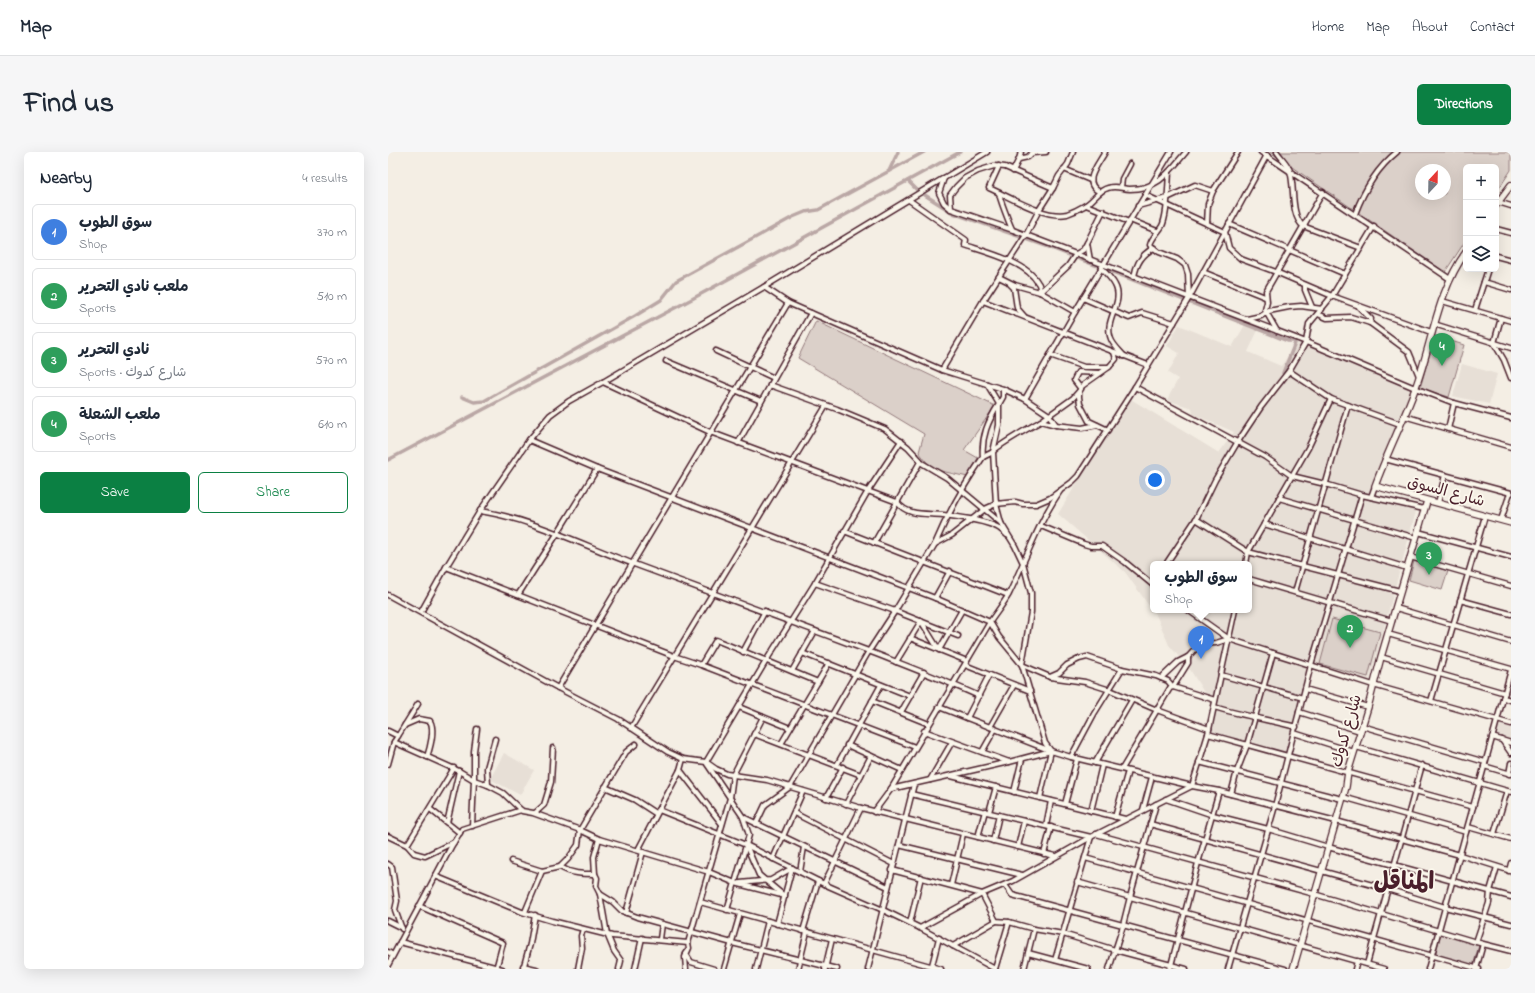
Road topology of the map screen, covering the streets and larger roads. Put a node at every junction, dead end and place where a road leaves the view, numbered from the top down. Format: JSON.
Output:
{"nodes":[{"id":1,"x":987,"y":152,"type":"edge"},
{"id":2,"x":1021,"y":152,"type":"edge"},
{"id":3,"x":1046,"y":152,"type":"edge"},
{"id":4,"x":1073,"y":152,"type":"edge"},
{"id":5,"x":1105,"y":152,"type":"edge"},
{"id":6,"x":1171,"y":152,"type":"edge"},
{"id":7,"x":1186,"y":152,"type":"edge"},
{"id":8,"x":1238,"y":152,"type":"edge"},
{"id":9,"x":1261,"y":152,"type":"edge"},
{"id":10,"x":1278,"y":152,"type":"edge"},
{"id":11,"x":1397,"y":152,"type":"edge"},
{"id":12,"x":1267,"y":156,"type":"junction"},
{"id":13,"x":1019,"y":159,"type":"junction"},
{"id":14,"x":1130,"y":164,"type":"dead end"},
{"id":15,"x":999,"y":166,"type":"junction"},
{"id":16,"x":1064,"y":169,"type":"junction"},
{"id":17,"x":1290,"y":170,"type":"junction"},
{"id":18,"x":1013,"y":171,"type":"junction"},
{"id":19,"x":1169,"y":172,"type":"junction"},
{"id":20,"x":944,"y":178,"type":"junction"},
{"id":21,"x":1090,"y":180,"type":"junction"},
{"id":22,"x":1511,"y":185,"type":"edge"},
{"id":23,"x":1150,"y":186,"type":"junction"},
{"id":24,"x":1053,"y":188,"type":"junction"},
{"id":25,"x":1121,"y":188,"type":"junction"},
{"id":26,"x":1213,"y":191,"type":"junction"},
{"id":27,"x":1100,"y":192,"type":"junction"},
{"id":28,"x":1323,"y":192,"type":"junction"},
{"id":29,"x":1000,"y":193,"type":"junction"},
{"id":30,"x":1145,"y":195,"type":"junction"},
{"id":31,"x":1167,"y":198,"type":"junction"},
{"id":32,"x":910,"y":200,"type":"junction"},
{"id":33,"x":1158,"y":201,"type":"junction"},
{"id":34,"x":1499,"y":201,"type":"edge"},
{"id":35,"x":1499,"y":204,"type":"edge"},
{"id":36,"x":1086,"y":205,"type":"junction"},
{"id":37,"x":1167,"y":205,"type":"junction"},
{"id":38,"x":1138,"y":206,"type":"junction"},
{"id":39,"x":1511,"y":206,"type":"edge"},
{"id":40,"x":951,"y":209,"type":"junction"},
{"id":41,"x":1039,"y":210,"type":"junction"},
{"id":42,"x":1103,"y":211,"type":"junction"},
{"id":43,"x":1355,"y":214,"type":"junction"},
{"id":44,"x":1129,"y":221,"type":"junction"},
{"id":45,"x":1207,"y":224,"type":"junction"},
{"id":46,"x":1229,"y":224,"type":"junction"},
{"id":47,"x":1303,"y":226,"type":"junction"},
{"id":48,"x":1374,"y":226,"type":"junction"},
{"id":49,"x":1499,"y":229,"type":"edge"},
{"id":50,"x":1012,"y":230,"type":"junction"},
{"id":51,"x":1157,"y":232,"type":"junction"},
{"id":52,"x":1225,"y":232,"type":"junction"},
{"id":53,"x":1511,"y":233,"type":"edge"},
{"id":54,"x":1026,"y":235,"type":"junction"},
{"id":55,"x":1087,"y":243,"type":"junction"},
{"id":56,"x":1154,"y":248,"type":"junction"},
{"id":57,"x":1361,"y":248,"type":"junction"},
{"id":58,"x":1289,"y":250,"type":"junction"},
{"id":59,"x":1076,"y":254,"type":"junction"},
{"id":60,"x":1463,"y":257,"type":"edge"},
{"id":61,"x":1499,"y":257,"type":"edge"},
{"id":62,"x":1090,"y":260,"type":"junction"},
{"id":63,"x":1511,"y":260,"type":"edge"},
{"id":64,"x":1009,"y":261,"type":"junction"},
{"id":65,"x":1102,"y":266,"type":"junction"},
{"id":66,"x":1203,"y":272,"type":"junction"},
{"id":67,"x":1276,"y":272,"type":"junction"},
{"id":68,"x":1487,"y":272,"type":"edge"},
{"id":69,"x":1345,"y":274,"type":"junction"},
{"id":70,"x":999,"y":277,"type":"junction"},
{"id":71,"x":1134,"y":277,"type":"junction"},
{"id":72,"x":1450,"y":278,"type":"junction"},
{"id":73,"x":1007,"y":280,"type":"junction"},
{"id":74,"x":1484,"y":282,"type":"junction"},
{"id":75,"x":1305,"y":285,"type":"junction"},
{"id":76,"x":764,"y":287,"type":"junction"},
{"id":77,"x":1511,"y":290,"type":"edge"},
{"id":78,"x":1040,"y":292,"type":"junction"},
{"id":79,"x":1332,"y":296,"type":"junction"},
{"id":80,"x":1265,"y":297,"type":"junction"},
{"id":81,"x":1083,"y":298,"type":"junction"},
{"id":82,"x":1189,"y":298,"type":"junction"},
{"id":83,"x":983,"y":301,"type":"junction"},
{"id":84,"x":1442,"y":301,"type":"junction"},
{"id":85,"x":788,"y":303,"type":"junction"},
{"id":86,"x":1358,"y":305,"type":"junction"},
{"id":87,"x":1312,"y":307,"type":"junction"},
{"id":88,"x":1322,"y":309,"type":"junction"},
{"id":89,"x":1475,"y":310,"type":"junction"},
{"id":90,"x":1075,"y":312,"type":"junction"},
{"id":91,"x":1113,"y":312,"type":"junction"},
{"id":92,"x":1268,"y":312,"type":"junction"},
{"id":93,"x":811,"y":313,"type":"junction"},
{"id":94,"x":1318,"y":314,"type":"junction"},
{"id":95,"x":1024,"y":317,"type":"junction"},
{"id":96,"x":1501,"y":318,"type":"junction"},
{"id":97,"x":1246,"y":319,"type":"junction"},
{"id":98,"x":1511,"y":321,"type":"edge"},
{"id":99,"x":1174,"y":323,"type":"junction"},
{"id":100,"x":1370,"y":323,"type":"junction"},
{"id":101,"x":1434,"y":324,"type":"junction"},
{"id":102,"x":1278,"y":331,"type":"junction"},
{"id":103,"x":1064,"y":332,"type":"junction"},
{"id":104,"x":1431,"y":332,"type":"junction"},
{"id":105,"x":1306,"y":342,"type":"junction"},
{"id":106,"x":1494,"y":343,"type":"junction"},
{"id":107,"x":1511,"y":348,"type":"edge"},
{"id":108,"x":716,"y":351,"type":"dead end"},
{"id":109,"x":1114,"y":352,"type":"junction"},
{"id":110,"x":1050,"y":355,"type":"junction"},
{"id":111,"x":1125,"y":356,"type":"junction"},
{"id":112,"x":666,"y":361,"type":"dead end"},
{"id":113,"x":1148,"y":366,"type":"junction"},
{"id":114,"x":749,"y":367,"type":"junction"},
{"id":115,"x":1109,"y":367,"type":"junction"},
{"id":116,"x":1509,"y":368,"type":"edge"},
{"id":117,"x":942,"y":370,"type":"junction"},
{"id":118,"x":1289,"y":371,"type":"junction"},
{"id":119,"x":1100,"y":373,"type":"junction"},
{"id":120,"x":1419,"y":376,"type":"junction"},
{"id":121,"x":774,"y":378,"type":"junction"},
{"id":122,"x":1511,"y":378,"type":"edge"},
{"id":123,"x":604,"y":382,"type":"junction"},
{"id":124,"x":987,"y":384,"type":"junction"},
{"id":125,"x":770,"y":385,"type":"junction"},
{"id":126,"x":1135,"y":387,"type":"junction"},
{"id":127,"x":1415,"y":388,"type":"junction"},
{"id":128,"x":1003,"y":389,"type":"junction"},
{"id":129,"x":1081,"y":389,"type":"junction"},
{"id":130,"x":736,"y":390,"type":"junction"},
{"id":131,"x":1025,"y":399,"type":"junction"},
{"id":132,"x":1331,"y":399,"type":"junction"},
{"id":133,"x":761,"y":401,"type":"junction"},
{"id":134,"x":1454,"y":403,"type":"junction"},
{"id":135,"x":999,"y":404,"type":"junction"},
{"id":136,"x":1348,"y":405,"type":"junction"},
{"id":137,"x":826,"y":406,"type":"junction"},
{"id":138,"x":1049,"y":415,"type":"junction"},
{"id":139,"x":1404,"y":416,"type":"junction"},
{"id":140,"x":1511,"y":418,"type":"edge"},
{"id":141,"x":1041,"y":421,"type":"junction"},
{"id":142,"x":1400,"y":424,"type":"junction"},
{"id":143,"x":1056,"y":425,"type":"junction"},
{"id":144,"x":1097,"y":425,"type":"junction"},
{"id":145,"x":1448,"y":429,"type":"junction"},
{"id":146,"x":1108,"y":430,"type":"junction"},
{"id":147,"x":710,"y":432,"type":"junction"},
{"id":148,"x":528,"y":440,"type":"junction"},
{"id":149,"x":901,"y":441,"type":"junction"},
{"id":150,"x":1237,"y":442,"type":"junction"},
{"id":151,"x":738,"y":443,"type":"junction"},
{"id":152,"x":1511,"y":447,"type":"edge"},
{"id":153,"x":993,"y":452,"type":"junction"},
{"id":154,"x":983,"y":457,"type":"junction"},
{"id":155,"x":1385,"y":459,"type":"junction"},
{"id":156,"x":792,"y":462,"type":"junction"},
{"id":157,"x":920,"y":462,"type":"junction"},
{"id":158,"x":597,"y":469,"type":"junction"},
{"id":159,"x":1445,"y":475,"type":"junction"},
{"id":160,"x":1292,"y":476,"type":"junction"},
{"id":161,"x":1325,"y":484,"type":"junction"},
{"id":162,"x":1375,"y":486,"type":"junction"},
{"id":163,"x":1064,"y":487,"type":"junction"},
{"id":164,"x":962,"y":489,"type":"junction"},
{"id":165,"x":868,"y":491,"type":"junction"},
{"id":166,"x":1511,"y":493,"type":"edge"},
{"id":167,"x":1362,"y":495,"type":"junction"},
{"id":168,"x":672,"y":497,"type":"junction"},
{"id":169,"x":1371,"y":497,"type":"junction"},
{"id":170,"x":1279,"y":498,"type":"junction"},
{"id":171,"x":1427,"y":501,"type":"junction"},
{"id":172,"x":898,"y":502,"type":"junction"},
{"id":173,"x":1438,"y":503,"type":"junction"},
{"id":174,"x":996,"y":504,"type":"junction"},
{"id":175,"x":985,"y":509,"type":"junction"},
{"id":176,"x":1319,"y":509,"type":"junction"},
{"id":177,"x":1424,"y":509,"type":"junction"},
{"id":178,"x":480,"y":511,"type":"junction"},
{"id":179,"x":947,"y":516,"type":"junction"},
{"id":180,"x":1485,"y":516,"type":"junction"},
{"id":181,"x":1196,"y":519,"type":"junction"},
{"id":182,"x":972,"y":520,"type":"junction"},
{"id":183,"x":1355,"y":520,"type":"junction"},
{"id":184,"x":1501,"y":520,"type":"junction"},
{"id":185,"x":1001,"y":523,"type":"junction"},
{"id":186,"x":1264,"y":524,"type":"junction"},
{"id":187,"x":1511,"y":524,"type":"edge"},
{"id":188,"x":1041,"y":526,"type":"junction"},
{"id":189,"x":752,"y":528,"type":"junction"},
{"id":190,"x":844,"y":531,"type":"junction"},
{"id":191,"x":557,"y":534,"type":"junction"},
{"id":192,"x":1417,"y":535,"type":"junction"},
{"id":193,"x":1010,"y":537,"type":"junction"},
{"id":194,"x":1310,"y":538,"type":"junction"},
{"id":195,"x":874,"y":543,"type":"junction"},
{"id":196,"x":935,"y":544,"type":"junction"},
{"id":197,"x":1476,"y":547,"type":"junction"},
{"id":198,"x":1346,"y":549,"type":"junction"},
{"id":199,"x":1248,"y":552,"type":"junction"},
{"id":200,"x":830,"y":557,"type":"junction"},
{"id":201,"x":1410,"y":557,"type":"junction"},
{"id":202,"x":1511,"y":557,"type":"edge"},
{"id":203,"x":1168,"y":561,"type":"edge"},
{"id":204,"x":1246,"y":561,"type":"edge"},
{"id":205,"x":924,"y":562,"type":"junction"},
{"id":206,"x":1023,"y":563,"type":"junction"},
{"id":207,"x":632,"y":564,"type":"junction"},
{"id":208,"x":1301,"y":566,"type":"junction"},
{"id":209,"x":446,"y":567,"type":"junction"},
{"id":210,"x":1407,"y":568,"type":"junction"},
{"id":211,"x":950,"y":571,"type":"junction"},
{"id":212,"x":1338,"y":575,"type":"junction"},
{"id":213,"x":1468,"y":575,"type":"junction"},
{"id":214,"x":1252,"y":580,"type":"edge"},
{"id":215,"x":815,"y":583,"type":"junction"},
{"id":216,"x":1150,"y":583,"type":"edge"},
{"id":217,"x":1511,"y":586,"type":"edge"},
{"id":218,"x":908,"y":588,"type":"junction"},
{"id":219,"x":1400,"y":591,"type":"junction"},
{"id":220,"x":712,"y":592,"type":"junction"},
{"id":221,"x":1295,"y":592,"type":"junction"},
{"id":222,"x":388,"y":595,"type":"edge"},
{"id":223,"x":518,"y":595,"type":"junction"},
{"id":224,"x":1008,"y":595,"type":"junction"},
{"id":225,"x":935,"y":598,"type":"junction"},
{"id":226,"x":1460,"y":600,"type":"junction"},
{"id":227,"x":1329,"y":602,"type":"junction"},
{"id":228,"x":1396,"y":608,"type":"junction"},
{"id":229,"x":962,"y":610,"type":"junction"},
{"id":230,"x":765,"y":611,"type":"junction"},
{"id":231,"x":895,"y":611,"type":"junction"},
{"id":232,"x":421,"y":612,"type":"junction"},
{"id":233,"x":1192,"y":613,"type":"edge"},
{"id":234,"x":1234,"y":613,"type":"edge"},
{"id":235,"x":1511,"y":614,"type":"edge"},
{"id":236,"x":791,"y":621,"type":"junction"},
{"id":237,"x":921,"y":621,"type":"junction"},
{"id":238,"x":1392,"y":621,"type":"junction"},
{"id":239,"x":990,"y":622,"type":"junction"},
{"id":240,"x":1454,"y":624,"type":"junction"},
{"id":241,"x":595,"y":625,"type":"junction"},
{"id":242,"x":816,"y":631,"type":"junction"},
{"id":243,"x":949,"y":632,"type":"junction"},
{"id":244,"x":1388,"y":634,"type":"junction"},
{"id":245,"x":958,"y":636,"type":"dead end"},
{"id":246,"x":910,"y":638,"type":"junction"},
{"id":247,"x":1229,"y":639,"type":"junction"},
{"id":248,"x":1511,"y":642,"type":"edge"},
{"id":249,"x":939,"y":650,"type":"junction"},
{"id":250,"x":869,"y":651,"type":"junction"},
{"id":251,"x":1446,"y":651,"type":"junction"},
{"id":252,"x":743,"y":652,"type":"junction"},
{"id":253,"x":802,"y":653,"type":"junction"},
{"id":254,"x":1273,"y":654,"type":"junction"},
{"id":255,"x":674,"y":656,"type":"junction"},
{"id":256,"x":1188,"y":657,"type":"junction"},
{"id":257,"x":1381,"y":657,"type":"junction"},
{"id":258,"x":766,"y":661,"type":"junction"},
{"id":259,"x":896,"y":662,"type":"junction"},
{"id":260,"x":830,"y":663,"type":"junction"},
{"id":261,"x":966,"y":663,"type":"junction"},
{"id":262,"x":701,"y":665,"type":"junction"},
{"id":263,"x":1022,"y":665,"type":"junction"},
{"id":264,"x":1311,"y":665,"type":"junction"},
{"id":265,"x":1122,"y":669,"type":"junction"},
{"id":266,"x":1511,"y":670,"type":"edge"},
{"id":267,"x":792,"y":671,"type":"junction"},
{"id":268,"x":924,"y":672,"type":"junction"},
{"id":269,"x":855,"y":674,"type":"junction"},
{"id":270,"x":1440,"y":674,"type":"junction"},
{"id":271,"x":989,"y":675,"type":"junction"},
{"id":272,"x":1221,"y":676,"type":"junction"},
{"id":273,"x":1050,"y":677,"type":"junction"},
{"id":274,"x":1160,"y":678,"type":"junction"},
{"id":275,"x":818,"y":682,"type":"junction"},
{"id":276,"x":1509,"y":682,"type":"edge"},
{"id":277,"x":953,"y":684,"type":"junction"},
{"id":278,"x":752,"y":685,"type":"junction"},
{"id":279,"x":881,"y":685,"type":"junction"},
{"id":280,"x":1014,"y":685,"type":"junction"},
{"id":281,"x":1373,"y":686,"type":"junction"},
{"id":282,"x":1173,"y":687,"type":"junction"},
{"id":283,"x":1263,"y":687,"type":"junction"},
{"id":284,"x":558,"y":688,"type":"junction"},
{"id":285,"x":1305,"y":689,"type":"junction"},
{"id":286,"x":1110,"y":690,"type":"junction"},
{"id":287,"x":1030,"y":691,"type":"junction"},
{"id":288,"x":1505,"y":693,"type":"junction"},
{"id":289,"x":910,"y":696,"type":"junction"},
{"id":290,"x":979,"y":696,"type":"junction"},
{"id":291,"x":1303,"y":698,"type":"junction"},
{"id":292,"x":1503,"y":698,"type":"junction"},
{"id":293,"x":1132,"y":700,"type":"junction"},
{"id":294,"x":1215,"y":700,"type":"junction"},
{"id":295,"x":1511,"y":700,"type":"edge"},
{"id":296,"x":872,"y":701,"type":"junction"},
{"id":297,"x":1432,"y":702,"type":"junction"},
{"id":298,"x":418,"y":704,"type":"dead end"},
{"id":299,"x":804,"y":705,"type":"junction"},
{"id":300,"x":739,"y":707,"type":"junction"},
{"id":301,"x":939,"y":707,"type":"junction"},
{"id":302,"x":1214,"y":707,"type":"junction"},
{"id":303,"x":1368,"y":707,"type":"junction"},
{"id":304,"x":1157,"y":710,"type":"junction"},
{"id":305,"x":901,"y":712,"type":"junction"},
{"id":306,"x":1299,"y":712,"type":"junction"},
{"id":307,"x":832,"y":715,"type":"junction"},
{"id":308,"x":1255,"y":716,"type":"junction"},
{"id":309,"x":763,"y":717,"type":"junction"},
{"id":310,"x":967,"y":718,"type":"junction"},
{"id":311,"x":1497,"y":720,"type":"junction"},
{"id":312,"x":929,"y":724,"type":"junction"},
{"id":313,"x":1511,"y":724,"type":"edge"},
{"id":314,"x":405,"y":725,"type":"junction"},
{"id":315,"x":858,"y":725,"type":"junction"},
{"id":316,"x":1296,"y":727,"type":"junction"},
{"id":317,"x":631,"y":728,"type":"junction"},
{"id":318,"x":790,"y":728,"type":"junction"},
{"id":319,"x":992,"y":728,"type":"junction"},
{"id":320,"x":1361,"y":728,"type":"junction"},
{"id":321,"x":477,"y":729,"type":"dead end"},
{"id":322,"x":1209,"y":729,"type":"junction"},
{"id":323,"x":388,"y":730,"type":"edge"},
{"id":324,"x":924,"y":731,"type":"junction"},
{"id":325,"x":1294,"y":733,"type":"junction"},
{"id":326,"x":754,"y":734,"type":"junction"},
{"id":327,"x":1208,"y":734,"type":"junction"},
{"id":328,"x":398,"y":736,"type":"junction"},
{"id":329,"x":1492,"y":737,"type":"junction"},
{"id":330,"x":495,"y":739,"type":"dead end"},
{"id":331,"x":1502,"y":740,"type":"junction"},
{"id":332,"x":394,"y":742,"type":"junction"},
{"id":333,"x":952,"y":742,"type":"junction"},
{"id":334,"x":1511,"y":743,"type":"edge"},
{"id":335,"x":636,"y":744,"type":"dead end"},
{"id":336,"x":781,"y":744,"type":"junction"},
{"id":337,"x":847,"y":745,"type":"junction"},
{"id":338,"x":1247,"y":745,"type":"junction"},
{"id":339,"x":915,"y":747,"type":"junction"},
{"id":340,"x":553,"y":748,"type":"dead end"},
{"id":341,"x":1355,"y":749,"type":"junction"},
{"id":342,"x":1051,"y":751,"type":"junction"},
{"id":343,"x":982,"y":752,"type":"junction"},
{"id":344,"x":1511,"y":753,"type":"edge"},
{"id":345,"x":808,"y":754,"type":"junction"},
{"id":346,"x":427,"y":756,"type":"junction"},
{"id":347,"x":871,"y":756,"type":"junction"},
{"id":348,"x":1289,"y":756,"type":"junction"},
{"id":349,"x":1071,"y":757,"type":"junction"},
{"id":350,"x":683,"y":759,"type":"junction"},
{"id":351,"x":1022,"y":759,"type":"junction"},
{"id":352,"x":1077,"y":759,"type":"junction"},
{"id":353,"x":706,"y":762,"type":"junction"},
{"id":354,"x":1009,"y":762,"type":"junction"},
{"id":355,"x":1199,"y":762,"type":"junction"},
{"id":356,"x":1096,"y":763,"type":"junction"},
{"id":357,"x":1511,"y":763,"type":"edge"},
{"id":358,"x":388,"y":764,"type":"edge"},
{"id":359,"x":1485,"y":764,"type":"junction"},
{"id":360,"x":837,"y":765,"type":"junction"},
{"id":361,"x":1102,"y":765,"type":"junction"},
{"id":362,"x":1422,"y":765,"type":"junction"},
{"id":363,"x":843,"y":767,"type":"junction"},
{"id":364,"x":454,"y":768,"type":"junction"},
{"id":365,"x":1122,"y":769,"type":"junction"},
{"id":366,"x":680,"y":770,"type":"junction"},
{"id":367,"x":902,"y":770,"type":"junction"},
{"id":368,"x":459,"y":771,"type":"junction"},
{"id":369,"x":1128,"y":771,"type":"junction"},
{"id":370,"x":1237,"y":771,"type":"junction"},
{"id":371,"x":1348,"y":772,"type":"junction"},
{"id":372,"x":1510,"y":774,"type":"edge"},
{"id":373,"x":733,"y":775,"type":"junction"},
{"id":374,"x":861,"y":775,"type":"junction"},
{"id":375,"x":950,"y":776,"type":"junction"},
{"id":376,"x":1152,"y":777,"type":"junction"},
{"id":377,"x":474,"y":780,"type":"junction"},
{"id":378,"x":930,"y":780,"type":"junction"},
{"id":379,"x":1480,"y":782,"type":"junction"},
{"id":380,"x":1281,"y":783,"type":"junction"},
{"id":381,"x":914,"y":784,"type":"junction"},
{"id":382,"x":488,"y":785,"type":"junction"},
{"id":383,"x":1192,"y":786,"type":"junction"},
{"id":384,"x":605,"y":787,"type":"junction"},
{"id":385,"x":790,"y":787,"type":"junction"},
{"id":386,"x":996,"y":787,"type":"junction"},
{"id":387,"x":891,"y":789,"type":"junction"},
{"id":388,"x":1414,"y":790,"type":"junction"},
{"id":389,"x":803,"y":791,"type":"junction"},
{"id":390,"x":1219,"y":791,"type":"junction"},
{"id":391,"x":1509,"y":791,"type":"edge"},
{"id":392,"x":1014,"y":792,"type":"junction"},
{"id":393,"x":911,"y":794,"type":"junction"},
{"id":394,"x":1231,"y":794,"type":"junction"},
{"id":395,"x":730,"y":798,"type":"junction"},
{"id":396,"x":826,"y":798,"type":"junction"},
{"id":397,"x":1040,"y":798,"type":"junction"},
{"id":398,"x":1342,"y":798,"type":"junction"},
{"id":399,"x":1166,"y":799,"type":"junction"},
{"id":400,"x":1051,"y":801,"type":"junction"},
{"id":401,"x":846,"y":804,"type":"junction"},
{"id":402,"x":1065,"y":804,"type":"junction"},
{"id":403,"x":1156,"y":804,"type":"junction"},
{"id":404,"x":1275,"y":806,"type":"junction"},
{"id":405,"x":1473,"y":807,"type":"junction"},
{"id":406,"x":861,"y":808,"type":"junction"},
{"id":407,"x":430,"y":809,"type":"junction"},
{"id":408,"x":521,"y":810,"type":"junction"},
{"id":409,"x":659,"y":810,"type":"junction"},
{"id":410,"x":1091,"y":810,"type":"junction"},
{"id":411,"x":1144,"y":810,"type":"junction"},
{"id":412,"x":874,"y":812,"type":"junction"},
{"id":413,"x":987,"y":812,"type":"junction"},
{"id":414,"x":535,"y":813,"type":"junction"},
{"id":415,"x":794,"y":813,"type":"junction"},
{"id":416,"x":999,"y":815,"type":"junction"},
{"id":417,"x":1213,"y":815,"type":"junction"},
{"id":418,"x":1407,"y":815,"type":"junction"},
{"id":419,"x":743,"y":817,"type":"junction"},
{"id":420,"x":1115,"y":817,"type":"junction"},
{"id":421,"x":1126,"y":819,"type":"junction"},
{"id":422,"x":905,"y":820,"type":"junction"},
{"id":423,"x":1024,"y":821,"type":"junction"},
{"id":424,"x":1336,"y":821,"type":"junction"},
{"id":425,"x":722,"y":824,"type":"junction"},
{"id":426,"x":756,"y":824,"type":"junction"},
{"id":427,"x":1150,"y":824,"type":"junction"},
{"id":428,"x":472,"y":826,"type":"junction"},
{"id":429,"x":1046,"y":826,"type":"junction"},
{"id":430,"x":1051,"y":827,"type":"junction"},
{"id":431,"x":1268,"y":829,"type":"junction"},
{"id":432,"x":1467,"y":829,"type":"junction"},
{"id":433,"x":580,"y":830,"type":"junction"},
{"id":434,"x":460,"y":833,"type":"junction"},
{"id":435,"x":963,"y":834,"type":"junction"},
{"id":436,"x":1096,"y":834,"type":"junction"},
{"id":437,"x":1494,"y":834,"type":"junction"},
{"id":438,"x":720,"y":835,"type":"junction"},
{"id":439,"x":388,"y":836,"type":"edge"},
{"id":440,"x":782,"y":837,"type":"junction"},
{"id":441,"x":978,"y":837,"type":"junction"},
{"id":442,"x":1091,"y":837,"type":"junction"},
{"id":443,"x":1401,"y":838,"type":"junction"},
{"id":444,"x":598,"y":839,"type":"junction"},
{"id":445,"x":846,"y":839,"type":"junction"},
{"id":446,"x":1206,"y":839,"type":"junction"},
{"id":447,"x":1511,"y":839,"type":"edge"},
{"id":448,"x":455,"y":841,"type":"junction"},
{"id":449,"x":993,"y":841,"type":"junction"},
{"id":450,"x":898,"y":844,"type":"junction"},
{"id":451,"x":407,"y":845,"type":"junction"},
{"id":452,"x":746,"y":845,"type":"junction"},
{"id":453,"x":804,"y":847,"type":"junction"},
{"id":454,"x":1018,"y":847,"type":"junction"},
{"id":455,"x":1328,"y":847,"type":"junction"},
{"id":456,"x":1143,"y":848,"type":"junction"},
{"id":457,"x":638,"y":850,"type":"junction"},
{"id":458,"x":643,"y":852,"type":"junction"},
{"id":459,"x":1044,"y":854,"type":"junction"},
{"id":460,"x":1261,"y":854,"type":"junction"},
{"id":461,"x":1460,"y":855,"type":"junction"},
{"id":462,"x":1055,"y":856,"type":"junction"},
{"id":463,"x":1085,"y":858,"type":"junction"},
{"id":464,"x":773,"y":859,"type":"junction"},
{"id":465,"x":956,"y":860,"type":"junction"},
{"id":466,"x":511,"y":861,"type":"dead end"},
{"id":467,"x":835,"y":862,"type":"junction"},
{"id":468,"x":1198,"y":863,"type":"junction"},
{"id":469,"x":1511,"y":863,"type":"edge"},
{"id":470,"x":388,"y":864,"type":"edge"},
{"id":471,"x":894,"y":864,"type":"junction"},
{"id":472,"x":1394,"y":865,"type":"junction"},
{"id":473,"x":560,"y":867,"type":"junction"},
{"id":474,"x":1497,"y":867,"type":"junction"},
{"id":475,"x":792,"y":868,"type":"junction"},
{"id":476,"x":892,"y":870,"type":"junction"},
{"id":477,"x":1321,"y":870,"type":"junction"},
{"id":478,"x":1510,"y":871,"type":"edge"},
{"id":479,"x":542,"y":872,"type":"junction"},
{"id":480,"x":709,"y":872,"type":"junction"},
{"id":481,"x":800,"y":872,"type":"junction"},
{"id":482,"x":1136,"y":873,"type":"junction"},
{"id":483,"x":595,"y":874,"type":"junction"},
{"id":484,"x":1022,"y":875,"type":"junction"},
{"id":485,"x":435,"y":876,"type":"junction"},
{"id":486,"x":921,"y":877,"type":"junction"},
{"id":487,"x":1255,"y":878,"type":"junction"},
{"id":488,"x":766,"y":880,"type":"junction"},
{"id":489,"x":818,"y":881,"type":"junction"},
{"id":490,"x":1453,"y":881,"type":"junction"},
{"id":491,"x":1077,"y":882,"type":"junction"},
{"id":492,"x":735,"y":883,"type":"junction"},
{"id":493,"x":824,"y":884,"type":"junction"},
{"id":494,"x":951,"y":885,"type":"junction"},
{"id":495,"x":1005,"y":885,"type":"junction"},
{"id":496,"x":888,"y":887,"type":"junction"},
{"id":497,"x":1192,"y":888,"type":"junction"},
{"id":498,"x":1387,"y":888,"type":"junction"},
{"id":499,"x":1490,"y":891,"type":"junction"},
{"id":500,"x":600,"y":894,"type":"junction"},
{"id":501,"x":982,"y":894,"type":"junction"},
{"id":502,"x":1314,"y":894,"type":"junction"},
{"id":503,"x":784,"y":896,"type":"junction"},
{"id":504,"x":1130,"y":897,"type":"junction"},
{"id":505,"x":1511,"y":897,"type":"edge"},
{"id":506,"x":700,"y":902,"type":"junction"},
{"id":507,"x":1247,"y":904,"type":"junction"},
{"id":508,"x":419,"y":906,"type":"junction"},
{"id":509,"x":1445,"y":907,"type":"junction"},
{"id":510,"x":727,"y":910,"type":"junction"},
{"id":511,"x":883,"y":910,"type":"junction"},
{"id":512,"x":1069,"y":910,"type":"junction"},
{"id":513,"x":525,"y":912,"type":"junction"},
{"id":514,"x":626,"y":913,"type":"junction"},
{"id":515,"x":740,"y":914,"type":"junction"},
{"id":516,"x":1185,"y":914,"type":"junction"},
{"id":517,"x":1380,"y":914,"type":"junction"},
{"id":518,"x":535,"y":915,"type":"junction"},
{"id":519,"x":1484,"y":918,"type":"junction"},
{"id":520,"x":1306,"y":920,"type":"junction"},
{"id":521,"x":388,"y":921,"type":"edge"},
{"id":522,"x":768,"y":921,"type":"junction"},
{"id":523,"x":996,"y":921,"type":"junction"},
{"id":524,"x":1009,"y":922,"type":"junction"},
{"id":525,"x":910,"y":923,"type":"junction"},
{"id":526,"x":662,"y":924,"type":"junction"},
{"id":527,"x":777,"y":924,"type":"junction"},
{"id":528,"x":1511,"y":924,"type":"edge"},
{"id":529,"x":1123,"y":925,"type":"junction"},
{"id":530,"x":582,"y":928,"type":"junction"},
{"id":531,"x":920,"y":928,"type":"junction"},
{"id":532,"x":1034,"y":929,"type":"junction"},
{"id":533,"x":1240,"y":929,"type":"junction"},
{"id":534,"x":404,"y":930,"type":"junction"},
{"id":535,"x":693,"y":931,"type":"junction"},
{"id":536,"x":805,"y":931,"type":"junction"},
{"id":537,"x":1439,"y":931,"type":"junction"},
{"id":538,"x":607,"y":934,"type":"junction"},
{"id":539,"x":1063,"y":934,"type":"junction"},
{"id":540,"x":642,"y":938,"type":"junction"},
{"id":541,"x":939,"y":938,"type":"junction"},
{"id":542,"x":660,"y":939,"type":"junction"},
{"id":543,"x":832,"y":939,"type":"junction"},
{"id":544,"x":1374,"y":939,"type":"junction"},
{"id":545,"x":1178,"y":941,"type":"junction"},
{"id":546,"x":400,"y":942,"type":"junction"},
{"id":547,"x":1476,"y":942,"type":"junction"},
{"id":548,"x":688,"y":943,"type":"junction"},
{"id":549,"x":732,"y":943,"type":"junction"},
{"id":550,"x":1483,"y":944,"type":"junction"},
{"id":551,"x":1299,"y":945,"type":"junction"},
{"id":552,"x":953,"y":946,"type":"junction"},
{"id":553,"x":761,"y":950,"type":"junction"},
{"id":554,"x":873,"y":950,"type":"junction"},
{"id":555,"x":1115,"y":950,"type":"junction"},
{"id":556,"x":1511,"y":951,"type":"edge"},
{"id":557,"x":388,"y":952,"type":"edge"},
{"id":558,"x":1028,"y":953,"type":"junction"},
{"id":559,"x":686,"y":954,"type":"junction"},
{"id":560,"x":393,"y":955,"type":"junction"},
{"id":561,"x":1232,"y":955,"type":"junction"},
{"id":562,"x":1432,"y":955,"type":"junction"},
{"id":563,"x":800,"y":960,"type":"junction"},
{"id":564,"x":1055,"y":960,"type":"junction"},
{"id":565,"x":1357,"y":961,"type":"junction"},
{"id":566,"x":1367,"y":964,"type":"junction"},
{"id":567,"x":388,"y":965,"type":"edge"},
{"id":568,"x":1073,"y":967,"type":"edge"},
{"id":569,"x":1171,"y":967,"type":"edge"},
{"id":570,"x":496,"y":968,"type":"edge"},
{"id":571,"x":523,"y":968,"type":"edge"},
{"id":572,"x":825,"y":968,"type":"edge"},
{"id":573,"x":931,"y":968,"type":"edge"},
{"id":574,"x":502,"y":969,"type":"edge"},
{"id":575,"x":536,"y":969,"type":"edge"},
{"id":576,"x":579,"y":969,"type":"edge"},
{"id":577,"x":619,"y":969,"type":"edge"},
{"id":578,"x":635,"y":969,"type":"edge"},
{"id":579,"x":686,"y":969,"type":"edge"},
{"id":580,"x":714,"y":969,"type":"edge"},
{"id":581,"x":724,"y":969,"type":"edge"},
{"id":582,"x":756,"y":969,"type":"edge"},
{"id":583,"x":798,"y":969,"type":"edge"},
{"id":584,"x":837,"y":969,"type":"edge"},
{"id":585,"x":868,"y":969,"type":"edge"},
{"id":586,"x":941,"y":969,"type":"edge"},
{"id":587,"x":995,"y":969,"type":"edge"},
{"id":588,"x":1024,"y":969,"type":"edge"},
{"id":589,"x":1088,"y":969,"type":"edge"},
{"id":590,"x":1109,"y":969,"type":"edge"},
{"id":591,"x":1186,"y":969,"type":"edge"},
{"id":592,"x":1228,"y":969,"type":"edge"},
{"id":593,"x":1285,"y":969,"type":"edge"},
{"id":594,"x":1293,"y":969,"type":"edge"},
{"id":595,"x":1355,"y":969,"type":"edge"},
{"id":596,"x":1384,"y":969,"type":"edge"},
{"id":597,"x":1428,"y":969,"type":"edge"},
{"id":598,"x":1477,"y":969,"type":"edge"}],
"edges":[{"from":1,"to":20,"type":"street"},
{"from":2,"to":13,"type":"street"},
{"from":3,"to":13,"type":"street"},
{"from":4,"to":16,"type":"street"},
{"from":5,"to":21,"type":"street"},
{"from":6,"to":23,"type":"street"},
{"from":7,"to":19,"type":"street"},
{"from":8,"to":26,"type":"street"},
{"from":9,"to":12,"type":"street"},
{"from":10,"to":17,"type":"street"},
{"from":11,"to":43,"type":"street"},
{"from":12,"to":17,"type":"street"},
{"from":12,"to":46,"type":"street"},
{"from":13,"to":18,"type":"street"},
{"from":14,"to":25,"type":"street"},
{"from":15,"to":18,"type":"street"},
{"from":15,"to":29,"type":"street"},
{"from":15,"to":40,"type":"street"},
{"from":16,"to":21,"type":"street"},
{"from":16,"to":24,"type":"street"},
{"from":17,"to":28,"type":"street"},
{"from":17,"to":47,"type":"street"},
{"from":18,"to":24,"type":"street"},
{"from":19,"to":23,"type":"street"},
{"from":19,"to":31,"type":"street"},
{"from":20,"to":32,"type":"street"},
{"from":20,"to":40,"type":"street"},
{"from":21,"to":27,"type":"street"},
{"from":22,"to":34,"type":"street"},
{"from":23,"to":25,"type":"street"},
{"from":23,"to":30,"type":"street"},
{"from":24,"to":41,"type":"street"},
{"from":25,"to":27,"type":"street"},
{"from":26,"to":31,"type":"street"},
{"from":26,"to":45,"type":"street"},
{"from":27,"to":36,"type":"street"},
{"from":28,"to":43,"type":"street"},
{"from":28,"to":47,"type":"street"},
{"from":29,"to":41,"type":"street"},
{"from":29,"to":50,"type":"street"},
{"from":30,"to":33,"type":"street"},
{"from":30,"to":38,"type":"street"},
{"from":31,"to":33,"type":"street"},
{"from":31,"to":37,"type":"street"},
{"from":32,"to":64,"type":"street"},
{"from":32,"to":76,"type":"street"},
{"from":33,"to":37,"type":"street"},
{"from":33,"to":38,"type":"street"},
{"from":35,"to":39,"type":"street"},
{"from":36,"to":41,"type":"street"},
{"from":36,"to":42,"type":"street"},
{"from":37,"to":45,"type":"street"},
{"from":37,"to":51,"type":"street"},
{"from":38,"to":44,"type":"street"},
{"from":40,"to":50,"type":"street"},
{"from":41,"to":54,"type":"street"},
{"from":42,"to":44,"type":"street"},
{"from":42,"to":55,"type":"street"},
{"from":43,"to":48,"type":"street"},
{"from":44,"to":51,"type":"street"},
{"from":44,"to":65,"type":"street"},
{"from":45,"to":52,"type":"street"},
{"from":46,"to":52,"type":"street"},
{"from":46,"to":58,"type":"street"},
{"from":47,"to":57,"type":"street"},
{"from":47,"to":58,"type":"street"},
{"from":48,"to":57,"type":"street"},
{"from":48,"to":72,"type":"street"},
{"from":49,"to":53,"type":"street"},
{"from":50,"to":54,"type":"street"},
{"from":51,"to":56,"type":"street"},
{"from":52,"to":66,"type":"street"},
{"from":52,"to":67,"type":"street"},
{"from":54,"to":59,"type":"street"},
{"from":54,"to":64,"type":"street"},
{"from":55,"to":59,"type":"street"},
{"from":55,"to":62,"type":"street"},
{"from":56,"to":71,"type":"street"},
{"from":56,"to":82,"type":"street"},
{"from":57,"to":69,"type":"street"},
{"from":58,"to":67,"type":"street"},
{"from":58,"to":69,"type":"street"},
{"from":59,"to":62,"type":"street"},
{"from":59,"to":78,"type":"street"},
{"from":60,"to":72,"type":"street"},
{"from":61,"to":63,"type":"street"},
{"from":62,"to":65,"type":"street"},
{"from":64,"to":70,"type":"street"},
{"from":64,"to":78,"type":"street"},
{"from":65,"to":71,"type":"street"},
{"from":65,"to":81,"type":"street"},
{"from":65,"to":91,"type":"street"},
{"from":66,"to":80,"type":"street"},
{"from":66,"to":82,"type":"street"},
{"from":67,"to":75,"type":"street"},
{"from":67,"to":80,"type":"street"},
{"from":68,"to":74,"type":"street"},
{"from":69,"to":79,"type":"street"},
{"from":70,"to":73,"type":"street"},
{"from":70,"to":83,"type":"street"},
{"from":71,"to":82,"type":"street"},
{"from":72,"to":84,"type":"street"},
{"from":73,"to":78,"type":"street"},
{"from":73,"to":95,"type":"street"},
{"from":74,"to":77,"type":"street"},
{"from":74,"to":89,"type":"street"},
{"from":75,"to":79,"type":"street"},
{"from":75,"to":87,"type":"street"},
{"from":76,"to":85,"type":"street"},
{"from":76,"to":123,"type":"street"},
{"from":78,"to":90,"type":"street"},
{"from":79,"to":86,"type":"street"},
{"from":79,"to":88,"type":"street"},
{"from":80,"to":92,"type":"street"},
{"from":81,"to":90,"type":"street"},
{"from":81,"to":91,"type":"street"},
{"from":82,"to":97,"type":"street"},
{"from":82,"to":99,"type":"street"},
{"from":83,"to":95,"type":"street"},
{"from":83,"to":117,"type":"street"},
{"from":84,"to":89,"type":"street"},
{"from":84,"to":101,"type":"street"},
{"from":85,"to":93,"type":"street"},
{"from":85,"to":114,"type":"street"},
{"from":86,"to":100,"type":"street"},
{"from":86,"to":104,"type":"street"},
{"from":87,"to":88,"type":"street"},
{"from":87,"to":92,"type":"street"},
{"from":88,"to":94,"type":"street"},
{"from":89,"to":96,"type":"street"},
{"from":90,"to":103,"type":"street"},
{"from":91,"to":99,"type":"street"},
{"from":91,"to":111,"type":"street"},
{"from":92,"to":97,"type":"street"},
{"from":92,"to":102,"type":"street"},
{"from":93,"to":117,"type":"street"},
{"from":93,"to":121,"type":"street"},
{"from":94,"to":100,"type":"street"},
{"from":94,"to":105,"type":"street"},
{"from":95,"to":103,"type":"street"},
{"from":96,"to":98,"type":"street"},
{"from":96,"to":106,"type":"street"},
{"from":97,"to":102,"type":"street"},
{"from":99,"to":113,"type":"street"},
{"from":100,"to":120,"type":"street"},
{"from":101,"to":104,"type":"street"},
{"from":101,"to":106,"type":"street"},
{"from":102,"to":105,"type":"street"},
{"from":103,"to":109,"type":"street"},
{"from":103,"to":110,"type":"street"},
{"from":104,"to":120,"type":"street"},
{"from":105,"to":118,"type":"street"},
{"from":105,"to":127,"type":"street"},
{"from":106,"to":107,"type":"street"},
{"from":106,"to":116,"type":"street"},
{"from":108,"to":114,"type":"street"},
{"from":109,"to":111,"type":"street"},
{"from":109,"to":115,"type":"street"},
{"from":110,"to":115,"type":"street"},
{"from":110,"to":131,"type":"street"},
{"from":111,"to":113,"type":"street"},
{"from":112,"to":130,"type":"street"},
{"from":113,"to":126,"type":"street"},
{"from":114,"to":121,"type":"street"},
{"from":114,"to":130,"type":"street"},
{"from":115,"to":119,"type":"street"},
{"from":116,"to":122,"type":"street"},
{"from":117,"to":124,"type":"street"},
{"from":118,"to":132,"type":"street"},
{"from":118,"to":150,"type":"street"},
{"from":119,"to":129,"type":"street"},
{"from":119,"to":129,"type":"street"},
{"from":120,"to":127,"type":"street"},
{"from":121,"to":125,"type":"street"},
{"from":123,"to":147,"type":"street"},
{"from":123,"to":148,"type":"street"},
{"from":124,"to":128,"type":"street"},
{"from":124,"to":135,"type":"street"},
{"from":125,"to":133,"type":"street"},
{"from":125,"to":137,"type":"street"},
{"from":126,"to":146,"type":"street"},
{"from":126,"to":150,"type":"street"},
{"from":127,"to":134,"type":"street"},
{"from":127,"to":139,"type":"street"},
{"from":128,"to":131,"type":"street"},
{"from":128,"to":135,"type":"street"},
{"from":129,"to":138,"type":"street"},
{"from":129,"to":144,"type":"street"},
{"from":130,"to":133,"type":"street"},
{"from":130,"to":147,"type":"street"},
{"from":131,"to":138,"type":"street"},
{"from":132,"to":136,"type":"street"},
{"from":132,"to":160,"type":"street"},
{"from":133,"to":151,"type":"street"},
{"from":134,"to":140,"type":"street"},
{"from":134,"to":145,"type":"street"},
{"from":135,"to":153,"type":"street"},
{"from":135,"to":154,"type":"street"},
{"from":136,"to":142,"type":"street"},
{"from":136,"to":161,"type":"street"},
{"from":137,"to":149,"type":"street"},
{"from":137,"to":156,"type":"street"},
{"from":138,"to":141,"type":"street"},
{"from":138,"to":143,"type":"street"},
{"from":139,"to":142,"type":"street"},
{"from":139,"to":145,"type":"street"},
{"from":141,"to":143,"type":"street"},
{"from":141,"to":153,"type":"street"},
{"from":142,"to":155,"type":"street"},
{"from":143,"to":144,"type":"street"},
{"from":144,"to":146,"type":"street"},
{"from":145,"to":152,"type":"street"},
{"from":146,"to":163,"type":"street"},
{"from":147,"to":151,"type":"street"},
{"from":147,"to":168,"type":"street"},
{"from":148,"to":158,"type":"street"},
{"from":148,"to":178,"type":"street"},
{"from":149,"to":157,"type":"street"},
{"from":149,"to":165,"type":"street"},
{"from":150,"to":160,"type":"street"},
{"from":150,"to":181,"type":"street"},
{"from":151,"to":156,"type":"street"},
{"from":153,"to":154,"type":"street"},
{"from":153,"to":174,"type":"street"},
{"from":154,"to":164,"type":"street"},
{"from":155,"to":159,"type":"street"},
{"from":155,"to":162,"type":"street"},
{"from":156,"to":165,"type":"street"},
{"from":156,"to":189,"type":"street"},
{"from":157,"to":164,"type":"street"},
{"from":157,"to":172,"type":"street"},
{"from":158,"to":168,"type":"street"},
{"from":158,"to":191,"type":"street"},
{"from":159,"to":166,"type":"street"},
{"from":159,"to":173,"type":"street"},
{"from":160,"to":161,"type":"street"},
{"from":160,"to":170,"type":"street"},
{"from":161,"to":167,"type":"street"},
{"from":161,"to":176,"type":"street"},
{"from":162,"to":169,"type":"street"},
{"from":162,"to":171,"type":"street","name":"شارع السوق"},
{"from":163,"to":174,"type":"street"},
{"from":163,"to":188,"type":"street"},
{"from":164,"to":175,"type":"street"},
{"from":164,"to":179,"type":"street"},
{"from":165,"to":172,"type":"street"},
{"from":165,"to":190,"type":"street"},
{"from":166,"to":184,"type":"street"},
{"from":167,"to":169,"type":"street"},
{"from":167,"to":183,"type":"street"},
{"from":168,"to":189,"type":"street"},
{"from":168,"to":207,"type":"street"},
{"from":169,"to":177,"type":"street"},
{"from":170,"to":176,"type":"street"},
{"from":170,"to":186,"type":"street"},
{"from":171,"to":173,"type":"street","name":"شارع السوق"},
{"from":171,"to":177,"type":"street","name":"شارع كدوك"},
{"from":172,"to":179,"type":"street"},
{"from":172,"to":195,"type":"street"},
{"from":173,"to":180,"type":"street","name":"شارع السوق"},
{"from":174,"to":175,"type":"street"},
{"from":174,"to":185,"type":"street"},
{"from":175,"to":182,"type":"street"},
{"from":175,"to":185,"type":"street"},
{"from":176,"to":183,"type":"street"},
{"from":176,"to":194,"type":"street"},
{"from":177,"to":192,"type":"street","name":"شارع كدوك"},
{"from":178,"to":191,"type":"street"},
{"from":178,"to":209,"type":"street"},
{"from":179,"to":182,"type":"street"},
{"from":179,"to":196,"type":"street"},
{"from":180,"to":184,"type":"street","name":"شارع السوق"},
{"from":180,"to":197,"type":"street"},
{"from":181,"to":199,"type":"street"},
{"from":181,"to":203,"type":"street"},
{"from":182,"to":193,"type":"street"},
{"from":182,"to":196,"type":"street"},
{"from":183,"to":192,"type":"street"},
{"from":183,"to":198,"type":"street"},
{"from":184,"to":187,"type":"street","name":"شارع السوق"},
{"from":185,"to":193,"type":"street"},
{"from":186,"to":194,"type":"street"},
{"from":186,"to":199,"type":"street"},
{"from":188,"to":206,"type":"street"},
{"from":188,"to":216,"type":"street"},
{"from":189,"to":200,"type":"street"},
{"from":189,"to":220,"type":"street"},
{"from":190,"to":195,"type":"street"},
{"from":190,"to":200,"type":"street"},
{"from":191,"to":207,"type":"street"},
{"from":191,"to":223,"type":"street"},
{"from":192,"to":197,"type":"street"},
{"from":192,"to":201,"type":"street","name":"شارع كدوك"},
{"from":193,"to":206,"type":"street"},
{"from":194,"to":198,"type":"street"},
{"from":194,"to":208,"type":"street"},
{"from":195,"to":205,"type":"street"},
{"from":196,"to":205,"type":"street"},
{"from":197,"to":202,"type":"street"},
{"from":197,"to":213,"type":"street"},
{"from":198,"to":210,"type":"street"},
{"from":198,"to":212,"type":"street"},
{"from":199,"to":204,"type":"street"},
{"from":199,"to":208,"type":"street"},
{"from":200,"to":215,"type":"street"},
{"from":200,"to":218,"type":"street"},
{"from":201,"to":210,"type":"street","name":"شارع كدوك"},
{"from":201,"to":213,"type":"street"},
{"from":205,"to":211,"type":"street"},
{"from":205,"to":218,"type":"street"},
{"from":206,"to":224,"type":"street"},
{"from":206,"to":263,"type":"street"},
{"from":207,"to":220,"type":"street"},
{"from":207,"to":241,"type":"street"},
{"from":208,"to":212,"type":"street"},
{"from":208,"to":221,"type":"street"},
{"from":209,"to":223,"type":"street"},
{"from":209,"to":232,"type":"street"},
{"from":210,"to":219,"type":"street","name":"شارع كدوك"},
{"from":211,"to":224,"type":"street"},
{"from":211,"to":225,"type":"street"},
{"from":212,"to":219,"type":"street"},
{"from":212,"to":227,"type":"street"},
{"from":213,"to":217,"type":"street"},
{"from":213,"to":226,"type":"street"},
{"from":214,"to":221,"type":"street"},
{"from":215,"to":231,"type":"street"},
{"from":215,"to":236,"type":"street"},
{"from":218,"to":225,"type":"street"},
{"from":218,"to":231,"type":"street"},
{"from":219,"to":228,"type":"street","name":"شارع كدوك"},
{"from":220,"to":230,"type":"street"},
{"from":220,"to":255,"type":"street"},
{"from":221,"to":227,"type":"street"},
{"from":222,"to":232,"type":"street"},
{"from":223,"to":241,"type":"street"},
{"from":224,"to":239,"type":"street"},
{"from":225,"to":229,"type":"street"},
{"from":226,"to":235,"type":"street"},
{"from":226,"to":240,"type":"street"},
{"from":227,"to":238,"type":"street"},
{"from":227,"to":264,"type":"street"},
{"from":228,"to":238,"type":"street","name":"شارع كدوك"},
{"from":228,"to":240,"type":"street"},
{"from":229,"to":239,"type":"street"},
{"from":229,"to":243,"type":"street"},
{"from":230,"to":236,"type":"street"},
{"from":230,"to":252,"type":"street"},
{"from":231,"to":237,"type":"street"},
{"from":231,"to":250,"type":"street"},
{"from":232,"to":284,"type":"street"},
{"from":233,"to":247,"type":"street"},
{"from":234,"to":247,"type":"street"},
{"from":236,"to":242,"type":"street"},
{"from":236,"to":258,"type":"street"},
{"from":237,"to":243,"type":"street"},
{"from":237,"to":246,"type":"street"},
{"from":237,"to":249,"type":"street"},
{"from":238,"to":244,"type":"street","name":"شارع كدوك"},
{"from":239,"to":261,"type":"street"},
{"from":239,"to":263,"type":"street"},
{"from":240,"to":248,"type":"street"},
{"from":240,"to":251,"type":"street"},
{"from":241,"to":255,"type":"street"},
{"from":241,"to":284,"type":"street"},
{"from":242,"to":250,"type":"street"},
{"from":242,"to":253,"type":"street"},
{"from":243,"to":245,"type":"street"},
{"from":243,"to":249,"type":"street"},
{"from":244,"to":251,"type":"street"},
{"from":244,"to":257,"type":"street","name":"شارع كدوك"},
{"from":246,"to":249,"type":"street"},
{"from":246,"to":259,"type":"street"},
{"from":247,"to":254,"type":"street"},
{"from":247,"to":256,"type":"street"},
{"from":247,"to":272,"type":"street"},
{"from":249,"to":261,"type":"street"},
{"from":250,"to":259,"type":"street"},
{"from":250,"to":269,"type":"street"},
{"from":251,"to":266,"type":"street"},
{"from":251,"to":270,"type":"street"},
{"from":252,"to":258,"type":"street"},
{"from":252,"to":262,"type":"street"},
{"from":253,"to":260,"type":"street"},
{"from":253,"to":267,"type":"street"},
{"from":254,"to":264,"type":"street"},
{"from":254,"to":283,"type":"street"},
{"from":255,"to":262,"type":"street"},
{"from":255,"to":317,"type":"street"},
{"from":256,"to":274,"type":"street"},
{"from":256,"to":282,"type":"street"},
{"from":257,"to":270,"type":"street"},
{"from":257,"to":281,"type":"street","name":"شارع كدوك"},
{"from":258,"to":267,"type":"street"},
{"from":258,"to":278,"type":"street"},
{"from":259,"to":268,"type":"street"},
{"from":260,"to":269,"type":"street"},
{"from":260,"to":275,"type":"street"},
{"from":261,"to":271,"type":"street"},
{"from":261,"to":277,"type":"street"},
{"from":262,"to":278,"type":"street"},
{"from":263,"to":273,"type":"street"},
{"from":263,"to":287,"type":"street"},
{"from":264,"to":281,"type":"street"},
{"from":264,"to":285,"type":"street"},
{"from":265,"to":273,"type":"street"},
{"from":265,"to":274,"type":"street"},
{"from":265,"to":286,"type":"street"},
{"from":266,"to":276,"type":"street"},
{"from":267,"to":275,"type":"street"},
{"from":268,"to":277,"type":"street"},
{"from":268,"to":289,"type":"street"},
{"from":269,"to":279,"type":"street"},
{"from":269,"to":307,"type":"street"},
{"from":270,"to":288,"type":"street"},
{"from":270,"to":297,"type":"street"},
{"from":271,"to":280,"type":"street"},
{"from":271,"to":290,"type":"street"},
{"from":272,"to":283,"type":"street"},
{"from":272,"to":294,"type":"street"},
{"from":273,"to":286,"type":"street"},
{"from":274,"to":282,"type":"street"},
{"from":275,"to":299,"type":"street"},
{"from":276,"to":288,"type":"street"},
{"from":277,"to":290,"type":"street"},
{"from":277,"to":301,"type":"street"},
{"from":278,"to":299,"type":"street"},
{"from":278,"to":300,"type":"street"},
{"from":279,"to":289,"type":"street"},
{"from":279,"to":296,"type":"street"},
{"from":280,"to":287,"type":"street"},
{"from":280,"to":319,"type":"street"},
{"from":281,"to":297,"type":"street"},
{"from":281,"to":303,"type":"street","name":"شارع كدوك"},
{"from":282,"to":294,"type":"street"},
{"from":282,"to":304,"type":"street"},
{"from":283,"to":291,"type":"street"},
{"from":283,"to":308,"type":"street"},
{"from":284,"to":317,"type":"street"},
{"from":285,"to":291,"type":"street"},
{"from":285,"to":303,"type":"street"},
{"from":286,"to":293,"type":"street"},
{"from":286,"to":349,"type":"street"},
{"from":287,"to":342,"type":"street"},
{"from":288,"to":292,"type":"street"},
{"from":289,"to":305,"type":"street"},
{"from":290,"to":310,"type":"street"},
{"from":291,"to":306,"type":"street"},
{"from":292,"to":295,"type":"street"},
{"from":292,"to":311,"type":"street"},
{"from":293,"to":304,"type":"street"},
{"from":293,"to":356,"type":"street"},
{"from":294,"to":302,"type":"street"},
{"from":296,"to":305,"type":"street"},
{"from":296,"to":315,"type":"street"},
{"from":297,"to":311,"type":"street"},
{"from":298,"to":314,"type":"street"},
{"from":299,"to":307,"type":"street"},
{"from":299,"to":318,"type":"street"},
{"from":300,"to":309,"type":"street"},
{"from":300,"to":353,"type":"street"},
{"from":301,"to":310,"type":"street"},
{"from":301,"to":312,"type":"street"},
{"from":302,"to":308,"type":"street"},
{"from":302,"to":322,"type":"street"},
{"from":303,"to":320,"type":"street","name":"شارع كدوك"},
{"from":304,"to":322,"type":"street"},
{"from":304,"to":365,"type":"street"},
{"from":305,"to":312,"type":"street"},
{"from":306,"to":316,"type":"street"},
{"from":306,"to":320,"type":"street"},
{"from":307,"to":315,"type":"street"},
{"from":307,"to":345,"type":"street"},
{"from":308,"to":316,"type":"street"},
{"from":308,"to":338,"type":"street"},
{"from":309,"to":318,"type":"street"},
{"from":309,"to":326,"type":"street"},
{"from":310,"to":319,"type":"street"},
{"from":311,"to":313,"type":"street"},
{"from":311,"to":329,"type":"street"},
{"from":312,"to":324,"type":"street"},
{"from":314,"to":328,"type":"street"},
{"from":314,"to":346,"type":"street"},
{"from":315,"to":337,"type":"street"},
{"from":315,"to":339,"type":"street"},
{"from":316,"to":325,"type":"street"},
{"from":317,"to":350,"type":"street"},
{"from":318,"to":336,"type":"street"},
{"from":319,"to":342,"type":"street"},
{"from":319,"to":343,"type":"street"},
{"from":320,"to":341,"type":"street","name":"شارع كدوك"},
{"from":320,"to":359,"type":"street"},
{"from":321,"to":377,"type":"street"},
{"from":322,"to":327,"type":"street"},
{"from":323,"to":328,"type":"street"},
{"from":324,"to":333,"type":"street"},
{"from":324,"to":339,"type":"street"},
{"from":325,"to":341,"type":"street"},
{"from":325,"to":348,"type":"street"},
{"from":326,"to":336,"type":"street"},
{"from":326,"to":373,"type":"street"},
{"from":327,"to":338,"type":"street"},
{"from":327,"to":355,"type":"street"},
{"from":328,"to":332,"type":"street"},
{"from":329,"to":331,"type":"street"},
{"from":329,"to":359,"type":"street"},
{"from":330,"to":382,"type":"street"},
{"from":331,"to":334,"type":"street"},
{"from":331,"to":344,"type":"street"},
{"from":332,"to":346,"type":"street"},
{"from":332,"to":358,"type":"street"},
{"from":333,"to":343,"type":"street"},
{"from":333,"to":378,"type":"street"},
{"from":335,"to":384,"type":"street"},
{"from":336,"to":345,"type":"street"},
{"from":337,"to":347,"type":"street"},
{"from":337,"to":360,"type":"street"},
{"from":338,"to":348,"type":"street"},
{"from":338,"to":370,"type":"street"},
{"from":339,"to":367,"type":"street"},
{"from":340,"to":414,"type":"street"},
{"from":341,"to":362,"type":"street"},
{"from":341,"to":371,"type":"street","name":"شارع كدوك"},
{"from":342,"to":349,"type":"street"},
{"from":342,"to":351,"type":"street"},
{"from":342,"to":397,"type":"street"},
{"from":343,"to":354,"type":"street"},
{"from":345,"to":360,"type":"street"},
{"from":345,"to":385,"type":"street"},
{"from":346,"to":364,"type":"street"},
{"from":347,"to":367,"type":"street"},
{"from":347,"to":374,"type":"street"},
{"from":348,"to":371,"type":"street"},
{"from":348,"to":380,"type":"street"},
{"from":349,"to":352,"type":"street"},
{"from":350,"to":353,"type":"street"},
{"from":350,"to":366,"type":"street"},
{"from":351,"to":354,"type":"street"},
{"from":351,"to":392,"type":"street"},
{"from":352,"to":356,"type":"street"},
{"from":352,"to":402,"type":"street"},
{"from":353,"to":373,"type":"street"},
{"from":353,"to":395,"type":"street"},
{"from":354,"to":375,"type":"street"},
{"from":355,"to":370,"type":"street"},
{"from":355,"to":383,"type":"street"},
{"from":356,"to":361,"type":"street"},
{"from":357,"to":372,"type":"street"},
{"from":359,"to":372,"type":"street"},
{"from":359,"to":379,"type":"street"},
{"from":360,"to":363,"type":"street"},
{"from":361,"to":365,"type":"street"},
{"from":361,"to":410,"type":"street"},
{"from":362,"to":379,"type":"street"},
{"from":362,"to":388,"type":"street"},
{"from":363,"to":374,"type":"street"},
{"from":363,"to":396,"type":"street"},
{"from":364,"to":368,"type":"street"},
{"from":364,"to":407,"type":"street"},
{"from":365,"to":369,"type":"street"},
{"from":366,"to":409,"type":"street"},
{"from":366,"to":425,"type":"street"},
{"from":367,"to":387,"type":"street"},
{"from":368,"to":377,"type":"street"},
{"from":368,"to":407,"type":"street"},
{"from":369,"to":376,"type":"street"},
{"from":369,"to":420,"type":"street"},
{"from":370,"to":380,"type":"street"},
{"from":370,"to":394,"type":"street"},
{"from":371,"to":388,"type":"street"},
{"from":371,"to":398,"type":"street","name":"شارع كدوك"},
{"from":373,"to":385,"type":"street"},
{"from":373,"to":395,"type":"street"},
{"from":374,"to":401,"type":"street"},
{"from":375,"to":378,"type":"street"},
{"from":375,"to":386,"type":"street"},
{"from":376,"to":383,"type":"street"},
{"from":376,"to":411,"type":"street"},
{"from":377,"to":382,"type":"street"},
{"from":377,"to":428,"type":"street"},
{"from":378,"to":381,"type":"street"},
{"from":379,"to":391,"type":"street"},
{"from":379,"to":405,"type":"street"},
{"from":380,"to":398,"type":"street"},
{"from":380,"to":404,"type":"street"},
{"from":381,"to":387,"type":"street"},
{"from":381,"to":393,"type":"street"},
{"from":382,"to":408,"type":"street"},
{"from":383,"to":390,"type":"street"},
{"from":383,"to":399,"type":"street"},
{"from":384,"to":409,"type":"street"},
{"from":384,"to":433,"type":"street"},
{"from":385,"to":389,"type":"street"},
{"from":385,"to":426,"type":"street"},
{"from":386,"to":392,"type":"street"},
{"from":386,"to":413,"type":"street"},
{"from":387,"to":412,"type":"street"},
{"from":388,"to":405,"type":"street"},
{"from":388,"to":418,"type":"street"},
{"from":389,"to":396,"type":"street"},
{"from":389,"to":415,"type":"street"},
{"from":390,"to":394,"type":"street"},
{"from":390,"to":417,"type":"street"},
{"from":391,"to":437,"type":"street"},
{"from":392,"to":397,"type":"street"},
{"from":393,"to":413,"type":"street"},
{"from":393,"to":422,"type":"street"},
{"from":394,"to":404,"type":"street"},
{"from":395,"to":419,"type":"street"},
{"from":395,"to":425,"type":"street"},
{"from":396,"to":401,"type":"street"},
{"from":397,"to":400,"type":"street"},
{"from":398,"to":418,"type":"street"},
{"from":398,"to":424,"type":"street","name":"شارع كدوك"},
{"from":399,"to":403,"type":"street"},
{"from":399,"to":417,"type":"street"},
{"from":400,"to":402,"type":"street"},
{"from":400,"to":429,"type":"street"},
{"from":401,"to":406,"type":"street"},
{"from":402,"to":410,"type":"street"},
{"from":403,"to":411,"type":"street"},
{"from":403,"to":427,"type":"street"},
{"from":404,"to":424,"type":"street"},
{"from":404,"to":431,"type":"street"},
{"from":405,"to":432,"type":"street"},
{"from":406,"to":412,"type":"street"},
{"from":406,"to":445,"type":"street"},
{"from":407,"to":434,"type":"street"},
{"from":407,"to":451,"type":"street"},
{"from":408,"to":414,"type":"street"},
{"from":408,"to":428,"type":"street"},
{"from":409,"to":438,"type":"street"},
{"from":409,"to":457,"type":"street"},
{"from":410,"to":420,"type":"street"},
{"from":411,"to":421,"type":"street"},
{"from":412,"to":422,"type":"street"},
{"from":413,"to":416,"type":"street"},
{"from":413,"to":441,"type":"street"},
{"from":414,"to":433,"type":"street"},
{"from":415,"to":440,"type":"street"},
{"from":415,"to":445,"type":"street"},
{"from":416,"to":423,"type":"street"},
{"from":416,"to":449,"type":"street"},
{"from":417,"to":431,"type":"street"},
{"from":417,"to":446,"type":"street"},
{"from":418,"to":432,"type":"street"},
{"from":418,"to":443,"type":"street"},
{"from":419,"to":426,"type":"street"},
{"from":419,"to":452,"type":"street"},
{"from":420,"to":421,"type":"street"},
{"from":421,"to":436,"type":"street"},
{"from":422,"to":435,"type":"street"},
{"from":422,"to":450,"type":"street"},
{"from":423,"to":429,"type":"street"},
{"from":423,"to":454,"type":"street"},
{"from":424,"to":443,"type":"street"},
{"from":424,"to":455,"type":"street","name":"شارع كدوك"},
{"from":425,"to":438,"type":"street"},
{"from":426,"to":440,"type":"street"},
{"from":427,"to":446,"type":"street"},
{"from":427,"to":456,"type":"street"},
{"from":428,"to":434,"type":"street"},
{"from":429,"to":430,"type":"street"},
{"from":430,"to":442,"type":"street"},
{"from":430,"to":459,"type":"street"},
{"from":431,"to":455,"type":"street"},
{"from":431,"to":460,"type":"street"},
{"from":432,"to":437,"type":"street"},
{"from":432,"to":461,"type":"street"},
{"from":433,"to":444,"type":"street"},
{"from":433,"to":473,"type":"street"},
{"from":434,"to":448,"type":"street"},
{"from":435,"to":441,"type":"street"},
{"from":435,"to":465,"type":"street"},
{"from":436,"to":442,"type":"street"},
{"from":436,"to":456,"type":"street"},
{"from":437,"to":447,"type":"street"},
{"from":438,"to":452,"type":"street"},
{"from":438,"to":480,"type":"street"},
{"from":439,"to":451,"type":"street"},
{"from":440,"to":453,"type":"street"},
{"from":440,"to":464,"type":"street"},
{"from":441,"to":449,"type":"street"},
{"from":442,"to":462,"type":"street"},
{"from":442,"to":463,"type":"street"},
{"from":443,"to":461,"type":"street"},
{"from":443,"to":472,"type":"street"},
{"from":444,"to":457,"type":"street"},
{"from":444,"to":483,"type":"street"},
{"from":445,"to":467,"type":"street"},
{"from":445,"to":471,"type":"street"},
{"from":446,"to":460,"type":"street"},
{"from":446,"to":468,"type":"street"},
{"from":448,"to":451,"type":"street"},
{"from":448,"to":485,"type":"street"},
{"from":449,"to":454,"type":"street"},
{"from":450,"to":465,"type":"street"},
{"from":450,"to":471,"type":"street"},
{"from":452,"to":464,"type":"street"},
{"from":452,"to":488,"type":"street"},
{"from":452,"to":492,"type":"street"},
{"from":453,"to":467,"type":"street"},
{"from":453,"to":481,"type":"street"},
{"from":454,"to":459,"type":"street"},
{"from":455,"to":472,"type":"street"},
{"from":455,"to":477,"type":"street","name":"شارع كدوك"},
{"from":456,"to":468,"type":"street"},
{"from":456,"to":482,"type":"street"},
{"from":457,"to":458,"type":"street"},
{"from":458,"to":480,"type":"street"},
{"from":458,"to":514,"type":"street"},
{"from":459,"to":462,"type":"street"},
{"from":460,"to":477,"type":"street"},
{"from":460,"to":487,"type":"street"},
{"from":461,"to":474,"type":"street"},
{"from":461,"to":490,"type":"street"},
{"from":462,"to":484,"type":"street"},
{"from":463,"to":482,"type":"street"},
{"from":463,"to":491,"type":"street"},
{"from":464,"to":475,"type":"street"},
{"from":465,"to":484,"type":"street"},
{"from":465,"to":494,"type":"street"},
{"from":466,"to":479,"type":"street"},
{"from":467,"to":493,"type":"street"},
{"from":467,"to":496,"type":"street"},
{"from":468,"to":487,"type":"street"},
{"from":468,"to":497,"type":"street"},
{"from":469,"to":478,"type":"street"},
{"from":470,"to":534,"type":"street"},
{"from":471,"to":476,"type":"street"},
{"from":472,"to":490,"type":"street"},
{"from":472,"to":498,"type":"street"},
{"from":473,"to":479,"type":"street"},
{"from":473,"to":483,"type":"street"},
{"from":474,"to":478,"type":"street"},
{"from":474,"to":499,"type":"street"},
{"from":475,"to":481,"type":"street"},
{"from":475,"to":488,"type":"street"},
{"from":475,"to":503,"type":"street"},
{"from":476,"to":486,"type":"street"},
{"from":476,"to":496,"type":"street"},
{"from":477,"to":498,"type":"street"},
{"from":477,"to":502,"type":"street","name":"شارع كدوك"},
{"from":479,"to":513,"type":"street"},
{"from":480,"to":492,"type":"street"},
{"from":480,"to":506,"type":"street"},
{"from":481,"to":489,"type":"street"},
{"from":482,"to":497,"type":"street"},
{"from":482,"to":504,"type":"street"},
{"from":483,"to":500,"type":"street"},
{"from":484,"to":495,"type":"street"},
{"from":485,"to":508,"type":"street"},
{"from":485,"to":513,"type":"street"},
{"from":486,"to":494,"type":"street"},
{"from":486,"to":525,"type":"street"},
{"from":487,"to":502,"type":"street"},
{"from":487,"to":507,"type":"street"},
{"from":488,"to":492,"type":"street"},
{"from":488,"to":503,"type":"street"},
{"from":489,"to":493,"type":"street"},
{"from":489,"to":536,"type":"street"},
{"from":490,"to":499,"type":"street"},
{"from":490,"to":509,"type":"street"},
{"from":491,"to":504,"type":"street"},
{"from":491,"to":512,"type":"street"},
{"from":492,"to":503,"type":"street"},
{"from":492,"to":510,"type":"street"},
{"from":493,"to":511,"type":"street"},
{"from":494,"to":501,"type":"street"},
{"from":495,"to":501,"type":"street"},
{"from":495,"to":512,"type":"street"},
{"from":496,"to":511,"type":"street"},
{"from":497,"to":507,"type":"street"},
{"from":497,"to":516,"type":"street"},
{"from":498,"to":509,"type":"street"},
{"from":498,"to":517,"type":"street"},
{"from":499,"to":505,"type":"street"},
{"from":499,"to":519,"type":"street"},
{"from":500,"to":514,"type":"street"},
{"from":500,"to":538,"type":"street"},
{"from":501,"to":523,"type":"street"},
{"from":501,"to":531,"type":"street"},
{"from":502,"to":517,"type":"street"},
{"from":502,"to":520,"type":"street","name":"شارع كدوك"},
{"from":503,"to":527,"type":"street"},
{"from":504,"to":516,"type":"street"},
{"from":504,"to":529,"type":"street"},
{"from":506,"to":510,"type":"street"},
{"from":506,"to":535,"type":"street"},
{"from":507,"to":520,"type":"street"},
{"from":507,"to":533,"type":"street"},
{"from":508,"to":534,"type":"street"},
{"from":508,"to":570,"type":"street"},
{"from":509,"to":519,"type":"street"},
{"from":509,"to":537,"type":"street"},
{"from":510,"to":515,"type":"street"},
{"from":511,"to":525,"type":"street"},
{"from":511,"to":554,"type":"street"},
{"from":512,"to":529,"type":"street"},
{"from":512,"to":539,"type":"street"},
{"from":513,"to":518,"type":"street"},
{"from":514,"to":526,"type":"street"},
{"from":515,"to":522,"type":"street"},
{"from":515,"to":549,"type":"street"},
{"from":516,"to":533,"type":"street"},
{"from":516,"to":545,"type":"street"},
{"from":517,"to":537,"type":"street"},
{"from":517,"to":544,"type":"street"},
{"from":518,"to":530,"type":"street"},
{"from":518,"to":571,"type":"street"},
{"from":519,"to":528,"type":"street"},
{"from":519,"to":547,"type":"street"},
{"from":520,"to":544,"type":"street"},
{"from":520,"to":551,"type":"street","name":"شارع كدوك"},
{"from":521,"to":534,"type":"street"},
{"from":522,"to":527,"type":"street"},
{"from":522,"to":553,"type":"street"},
{"from":523,"to":524,"type":"street"},
{"from":523,"to":552,"type":"street"},
{"from":524,"to":532,"type":"street"},
{"from":524,"to":587,"type":"street"},
{"from":525,"to":531,"type":"street"},
{"from":526,"to":535,"type":"street"},
{"from":526,"to":542,"type":"street"},
{"from":527,"to":536,"type":"street"},
{"from":529,"to":545,"type":"street"},
{"from":529,"to":555,"type":"street"},
{"from":530,"to":538,"type":"street"},
{"from":530,"to":576,"type":"street"},
{"from":531,"to":541,"type":"street"},
{"from":532,"to":539,"type":"street"},
{"from":532,"to":558,"type":"street"},
{"from":533,"to":551,"type":"street"},
{"from":533,"to":561,"type":"street"},
{"from":534,"to":546,"type":"street"},
{"from":535,"to":548,"type":"street"},
{"from":535,"to":549,"type":"street"},
{"from":536,"to":543,"type":"street"},
{"from":536,"to":563,"type":"street"},
{"from":537,"to":547,"type":"street"},
{"from":537,"to":562,"type":"street"},
{"from":538,"to":540,"type":"street"},
{"from":538,"to":577,"type":"street"},
{"from":539,"to":555,"type":"street"},
{"from":539,"to":564,"type":"street"},
{"from":540,"to":542,"type":"street"},
{"from":540,"to":578,"type":"street"},
{"from":541,"to":552,"type":"street"},
{"from":541,"to":573,"type":"street"},
{"from":542,"to":548,"type":"street"},
{"from":543,"to":554,"type":"street"},
{"from":543,"to":572,"type":"street"},
{"from":544,"to":562,"type":"street"},
{"from":544,"to":566,"type":"street"},
{"from":545,"to":561,"type":"street"},
{"from":545,"to":569,"type":"street"},
{"from":546,"to":560,"type":"street"},
{"from":546,"to":570,"type":"street"},
{"from":547,"to":550,"type":"street"},
{"from":548,"to":559,"type":"street"},
{"from":549,"to":553,"type":"street"},
{"from":549,"to":581,"type":"street"},
{"from":550,"to":556,"type":"street"},
{"from":550,"to":598,"type":"street"},
{"from":551,"to":565,"type":"street"},
{"from":551,"to":594,"type":"street","name":"شارع كدوك"},
{"from":552,"to":587,"type":"street"},
{"from":553,"to":563,"type":"street"},
{"from":553,"to":582,"type":"street"},
{"from":554,"to":573,"type":"street"},
{"from":554,"to":585,"type":"street"},
{"from":555,"to":569,"type":"street"},
{"from":555,"to":590,"type":"street"},
{"from":557,"to":560,"type":"street"},
{"from":558,"to":564,"type":"street"},
{"from":558,"to":588,"type":"street"},
{"from":559,"to":579,"type":"street"},
{"from":559,"to":580,"type":"street"},
{"from":560,"to":567,"type":"street"},
{"from":561,"to":592,"type":"street"},
{"from":561,"to":593,"type":"street"},
{"from":562,"to":597,"type":"street"},
{"from":562,"to":598,"type":"street"},
{"from":563,"to":572,"type":"street"},
{"from":563,"to":583,"type":"street"},
{"from":564,"to":568,"type":"street"},
{"from":565,"to":566,"type":"street"},
{"from":565,"to":595,"type":"street"},
{"from":566,"to":596,"type":"street"},
{"from":568,"to":589,"type":"street"},
{"from":569,"to":591,"type":"street"},
{"from":570,"to":574,"type":"street"},
{"from":571,"to":575,"type":"street"},
{"from":572,"to":584,"type":"street"},
{"from":573,"to":586,"type":"street"}]}
